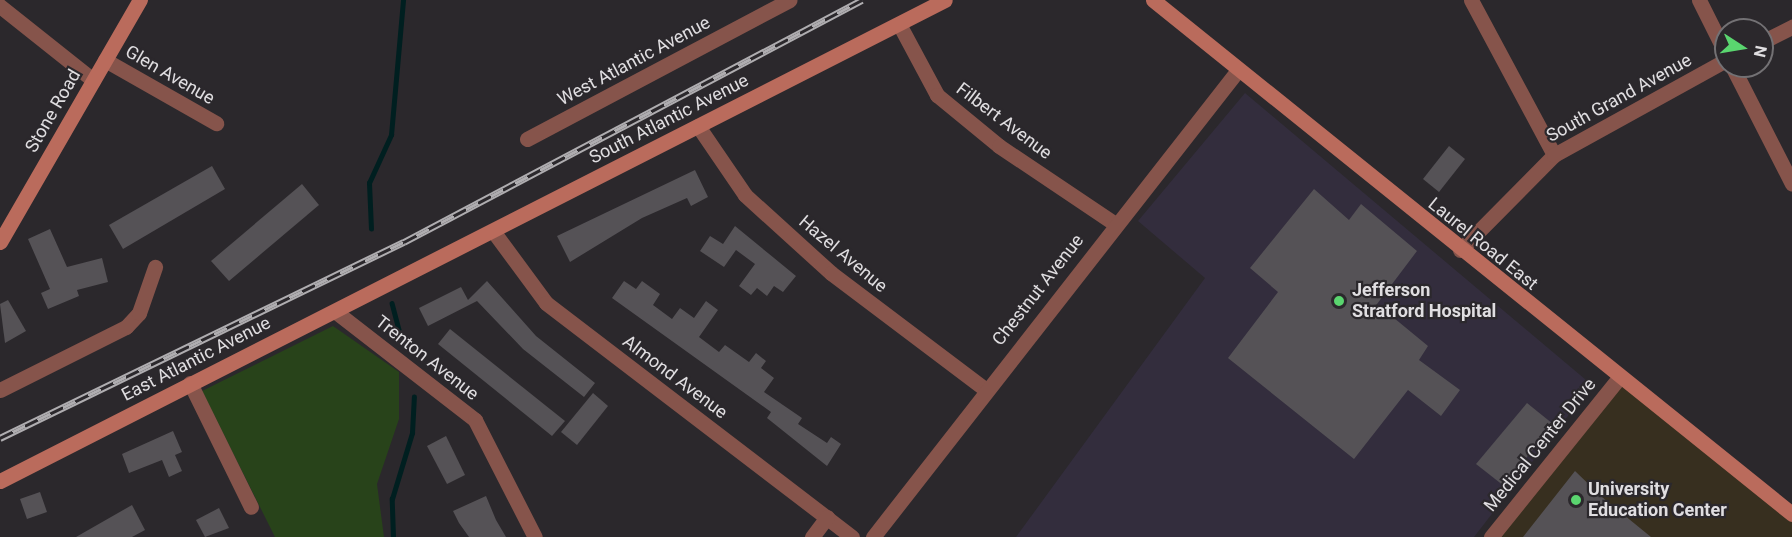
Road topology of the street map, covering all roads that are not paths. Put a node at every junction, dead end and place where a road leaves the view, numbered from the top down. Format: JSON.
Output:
{"nodes":[{"id":1,"x":140,"y":0,"type":"edge"},
{"id":2,"x":790,"y":0,"type":"edge"},
{"id":3,"x":945,"y":0,"type":"edge"},
{"id":4,"x":1153,"y":0,"type":"edge"},
{"id":5,"x":1471,"y":0,"type":"edge"},
{"id":6,"x":1699,"y":0,"type":"edge"},
{"id":7,"x":0,"y":6,"type":"edge"},
{"id":8,"x":899,"y":24,"type":"junction"},
{"id":9,"x":1792,"y":27,"type":"edge"},
{"id":10,"x":1714,"y":30,"type":"edge"},
{"id":11,"x":1774,"y":36,"type":"edge"},
{"id":12,"x":105,"y":60,"type":"junction"},
{"id":13,"x":1714,"y":67,"type":"edge"},
{"id":14,"x":1238,"y":70,"type":"junction"},
{"id":15,"x":1738,"y":78,"type":"edge"},
{"id":16,"x":93,"y":80,"type":"junction"},
{"id":17,"x":216,"y":123,"type":"dead end"},
{"id":18,"x":698,"y":126,"type":"junction"},
{"id":19,"x":527,"y":139,"type":"dead end"},
{"id":20,"x":1554,"y":155,"type":"junction"},
{"id":21,"x":1792,"y":184,"type":"edge"},
{"id":22,"x":1115,"y":224,"type":"junction"},
{"id":23,"x":493,"y":231,"type":"junction"},
{"id":24,"x":0,"y":242,"type":"edge"},
{"id":25,"x":1460,"y":250,"type":"junction"},
{"id":26,"x":156,"y":267,"type":"dead end"},
{"id":27,"x":411,"y":272,"type":"joint"},
{"id":28,"x":336,"y":312,"type":"junction"},
{"id":29,"x":1619,"y":378,"type":"junction"},
{"id":30,"x":190,"y":383,"type":"junction"},
{"id":31,"x":985,"y":389,"type":"junction"},
{"id":32,"x":0,"y":390,"type":"edge"},
{"id":33,"x":0,"y":481,"type":"edge"},
{"id":34,"x":250,"y":507,"type":"dead end"},
{"id":35,"x":1792,"y":514,"type":"edge"},
{"id":36,"x":827,"y":518,"type":"junction"},
{"id":37,"x":536,"y":537,"type":"edge"},
{"id":38,"x":812,"y":537,"type":"edge"},
{"id":39,"x":852,"y":537,"type":"edge"},
{"id":40,"x":873,"y":537,"type":"edge"},
{"id":41,"x":1491,"y":537,"type":"edge"}],
"edges":[{"from":1,"to":12,"type":"street","name":"Stone Road"},
{"from":2,"to":19,"type":"street","name":"West Atlantic Avenue"},
{"from":3,"to":8,"type":"street","name":"South Atlantic Avenue"},
{"from":4,"to":14,"type":"street","name":"Laurel Road East"},
{"from":5,"to":20,"type":"street"},
{"from":6,"to":10,"type":"street"},
{"from":7,"to":16,"type":"street"},
{"from":8,"to":18,"type":"street","name":"South Atlantic Avenue"},
{"from":8,"to":22,"type":"street","name":"Filbert Avenue"},
{"from":9,"to":11,"type":"street"},
{"from":12,"to":16,"type":"street","name":"Stone Road"},
{"from":12,"to":17,"type":"street","name":"Glen Avenue"},
{"from":13,"to":20,"type":"street","name":"South Grand Avenue"},
{"from":14,"to":22,"type":"street","name":"Chestnut Avenue"},
{"from":14,"to":25,"type":"street","name":"Laurel Road East"},
{"from":15,"to":21,"type":"street"},
{"from":16,"to":24,"type":"street","name":"Stone Road"},
{"from":18,"to":23,"type":"street","name":"South Atlantic Avenue"},
{"from":18,"to":31,"type":"street","name":"Hazel Avenue"},
{"from":20,"to":25,"type":"street","name":"South Grand Avenue"},
{"from":22,"to":31,"type":"street","name":"Chestnut Avenue"},
{"from":23,"to":27,"type":"street","name":"South Atlantic Avenue"},
{"from":23,"to":36,"type":"street","name":"Almond Avenue"},
{"from":25,"to":29,"type":"street","name":"Laurel Road East"},
{"from":26,"to":32,"type":"street"},
{"from":27,"to":28,"type":"street","name":"East Atlantic Avenue"},
{"from":28,"to":30,"type":"street","name":"East Atlantic Avenue"},
{"from":28,"to":37,"type":"street","name":"Trenton Avenue"},
{"from":29,"to":35,"type":"street","name":"Laurel Road East"},
{"from":29,"to":41,"type":"street","name":"Medical Center Drive"},
{"from":30,"to":33,"type":"street","name":"East Atlantic Avenue"},
{"from":30,"to":34,"type":"street"},
{"from":31,"to":40,"type":"street","name":"Chestnut Avenue"},
{"from":36,"to":38,"type":"street"},
{"from":36,"to":39,"type":"street","name":"Almond Avenue"}]}
